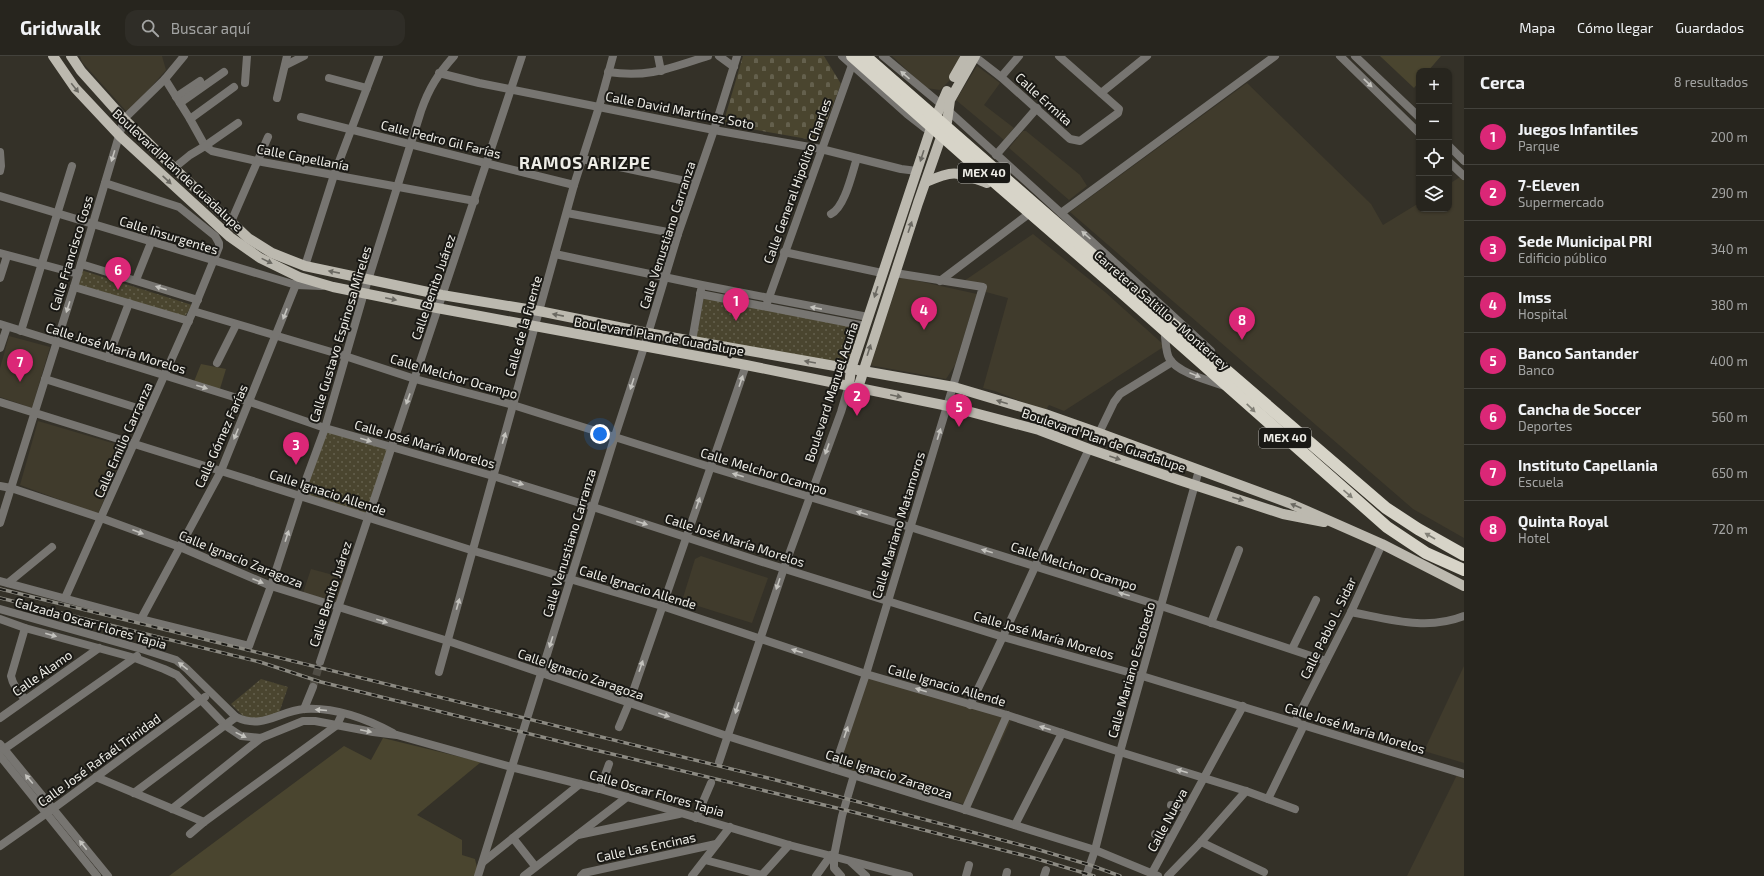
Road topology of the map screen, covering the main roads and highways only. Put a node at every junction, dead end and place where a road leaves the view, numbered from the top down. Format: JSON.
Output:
{"nodes":[{"id":1,"x":53,"y":56,"type":"edge"},
{"id":2,"x":71,"y":56,"type":"edge"},
{"id":3,"x":864,"y":56,"type":"edge"},
{"id":4,"x":966,"y":56,"type":"edge"},
{"id":5,"x":974,"y":56,"type":"edge"},
{"id":6,"x":852,"y":60,"type":"edge"},
{"id":7,"x":946,"y":109,"type":"junction"},
{"id":8,"x":926,"y":182,"type":"junction"},
{"id":9,"x":987,"y":183,"type":"road end"},
{"id":10,"x":1122,"y":286,"type":"junction"},
{"id":11,"x":851,"y":369,"type":"junction"},
{"id":12,"x":862,"y":371,"type":"junction"},
{"id":13,"x":853,"y":387,"type":"junction"},
{"id":14,"x":1332,"y":523,"type":"junction"},
{"id":15,"x":1464,"y":555,"type":"edge"},
{"id":16,"x":1463,"y":570,"type":"edge"},
{"id":17,"x":1464,"y":586,"type":"edge"}],
"edges":[{"from":1,"to":13,"type":"main road","name":"Boulevard Plan de Guadalupe","one_way":true},
{"from":11,"to":2,"type":"main road","name":"Boulevard Plan de Guadalupe","one_way":true},
{"from":3,"to":10,"type":"highway","name":"Carretera Saltillo - Monterrey","number":"MEX 40","bridge":true},
{"from":4,"to":7,"type":"main road","name":"Boulevard Manuel Acuña"},
{"from":5,"to":7,"type":"main road","name":"Boulevard Manuel Acuña"},
{"from":6,"to":10,"type":"highway","name":"Carretera Saltillo - Monterrey","number":"MEX 40","bridge":true},
{"from":7,"to":8,"type":"main road","name":"Boulevard Manuel Acuña"},
{"from":7,"to":11,"type":"main road","name":"Boulevard Manuel Acuña","one_way":true},
{"from":8,"to":9,"type":"main road"},
{"from":12,"to":8,"type":"main road","name":"Boulevard Manuel Acuña","one_way":true},
{"from":15,"to":10,"type":"highway","name":"Carretera Saltillo - Monterrey","number":"MEX 40","one_way":true},
{"from":10,"to":16,"type":"highway","name":"Carretera Saltillo - Monterrey","number":"MEX 40","one_way":true},
{"from":11,"to":12,"type":"main road","name":"Boulevard Plan de Guadalupe"},
{"from":11,"to":13,"type":"main road","name":"Boulevard Manuel Acuña"},
{"from":12,"to":13,"type":"main road","name":"Boulevard Manuel Acuña"},
{"from":14,"to":12,"type":"main road","name":"Boulevard Plan de Guadalupe","one_way":true},
{"from":13,"to":14,"type":"main road","name":"Boulevard Plan de Guadalupe","one_way":true},
{"from":14,"to":17,"type":"main road","name":"Boulevard Plan de Guadalupe"}]}
